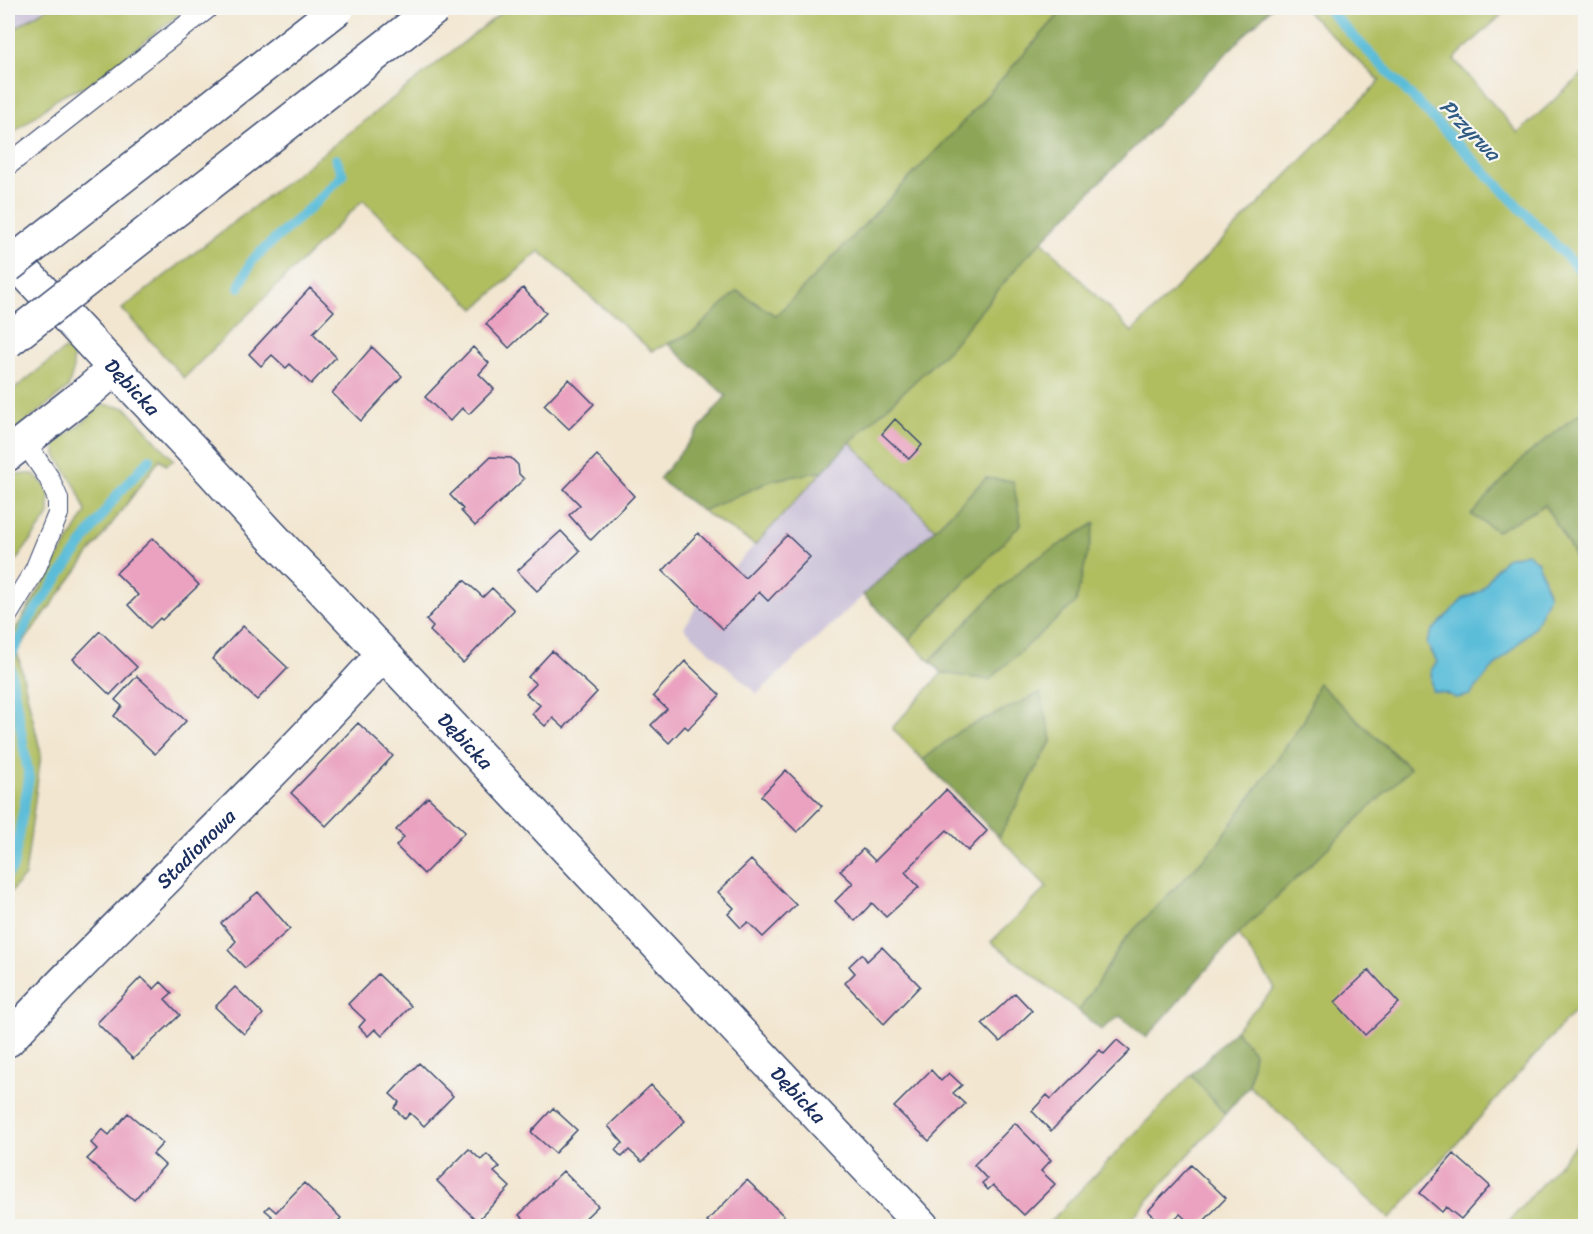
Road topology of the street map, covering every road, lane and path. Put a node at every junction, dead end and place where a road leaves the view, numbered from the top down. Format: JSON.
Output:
{"nodes":[{"id":1,"x":208,"y":8,"type":"edge"},
{"id":2,"x":338,"y":8,"type":"edge"},
{"id":3,"x":435,"y":8,"type":"edge"},
{"id":4,"x":8,"y":165,"type":"edge"},
{"id":5,"x":8,"y":254,"type":"edge"},
{"id":6,"x":8,"y":266,"type":"edge"},
{"id":7,"x":8,"y":341,"type":"edge"},
{"id":8,"x":114,"y":369,"type":"junction"},
{"id":9,"x":16,"y":447,"type":"edge"},
{"id":10,"x":8,"y":614,"type":"edge"},
{"id":11,"x":383,"y":654,"type":"junction"},
{"id":12,"x":8,"y":1040,"type":"edge"},
{"id":13,"x":922,"y":1227,"type":"edge"}],
"edges":[{"from":1,"to":4,"type":"lane"},
{"from":2,"to":6,"type":"main road","bridge":true},
{"from":3,"to":7,"type":"main road","bridge":true},
{"from":5,"to":8,"type":"main road","name":"Dębicka"},
{"from":8,"to":9,"type":"main road"},
{"from":8,"to":11,"type":"main road","name":"Dębicka"},
{"from":9,"to":10,"type":"lane"},
{"from":11,"to":12,"type":"main road","name":"Stadionowa"},
{"from":11,"to":13,"type":"main road","name":"Dębicka"}]}
